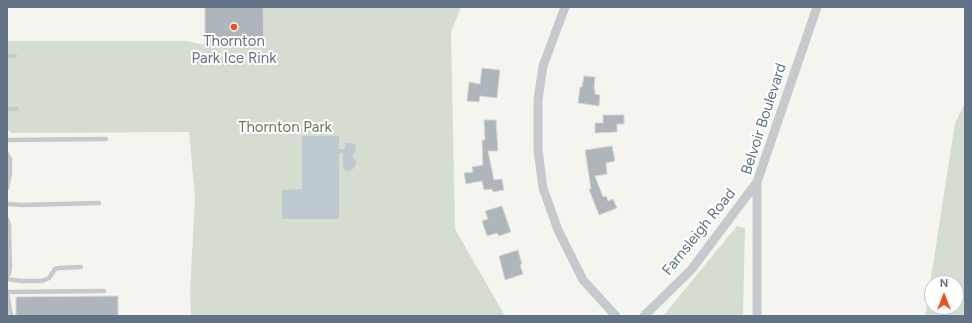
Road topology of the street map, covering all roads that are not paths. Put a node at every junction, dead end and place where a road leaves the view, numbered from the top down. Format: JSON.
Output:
{"nodes":[{"id":1,"x":565,"y":7,"type":"edge"},
{"id":2,"x":817,"y":7,"type":"edge"},
{"id":3,"x":7,"y":56,"type":"edge"},
{"id":4,"x":15,"y":56,"type":"dead end"},
{"id":5,"x":7,"y":109,"type":"edge"},
{"id":6,"x":16,"y":109,"type":"dead end"},
{"id":7,"x":106,"y":139,"type":"dead end"},
{"id":8,"x":7,"y":140,"type":"edge"},
{"id":9,"x":7,"y":154,"type":"edge"},
{"id":10,"x":757,"y":182,"type":"junction"},
{"id":11,"x":7,"y":188,"type":"edge"},
{"id":12,"x":99,"y":203,"type":"dead end"},
{"id":13,"x":7,"y":204,"type":"edge"},
{"id":14,"x":7,"y":219,"type":"edge"},
{"id":15,"x":81,"y":267,"type":"dead end"},
{"id":16,"x":7,"y":277,"type":"edge"},
{"id":17,"x":7,"y":292,"type":"edge"},
{"id":18,"x":104,"y":292,"type":"dead end"},
{"id":19,"x":11,"y":316,"type":"edge"},
{"id":20,"x":616,"y":316,"type":"edge"},
{"id":21,"x":644,"y":316,"type":"edge"},
{"id":22,"x":757,"y":316,"type":"edge"}],
"edges":[{"from":1,"to":20,"type":"street"},
{"from":2,"to":10,"type":"street","name":"Belvoir Boulevard"},
{"from":3,"to":4,"type":"lane"},
{"from":5,"to":6,"type":"lane"},
{"from":7,"to":8,"type":"lane"},
{"from":9,"to":11,"type":"lane"},
{"from":10,"to":21,"type":"street","name":"Farnsleigh Road"},
{"from":10,"to":22,"type":"street","name":"Belvoir Boulevard"},
{"from":12,"to":13,"type":"lane"},
{"from":14,"to":16,"type":"lane"},
{"from":15,"to":16,"type":"lane"},
{"from":17,"to":18,"type":"lane"},
{"from":17,"to":19,"type":"lane"}]}
